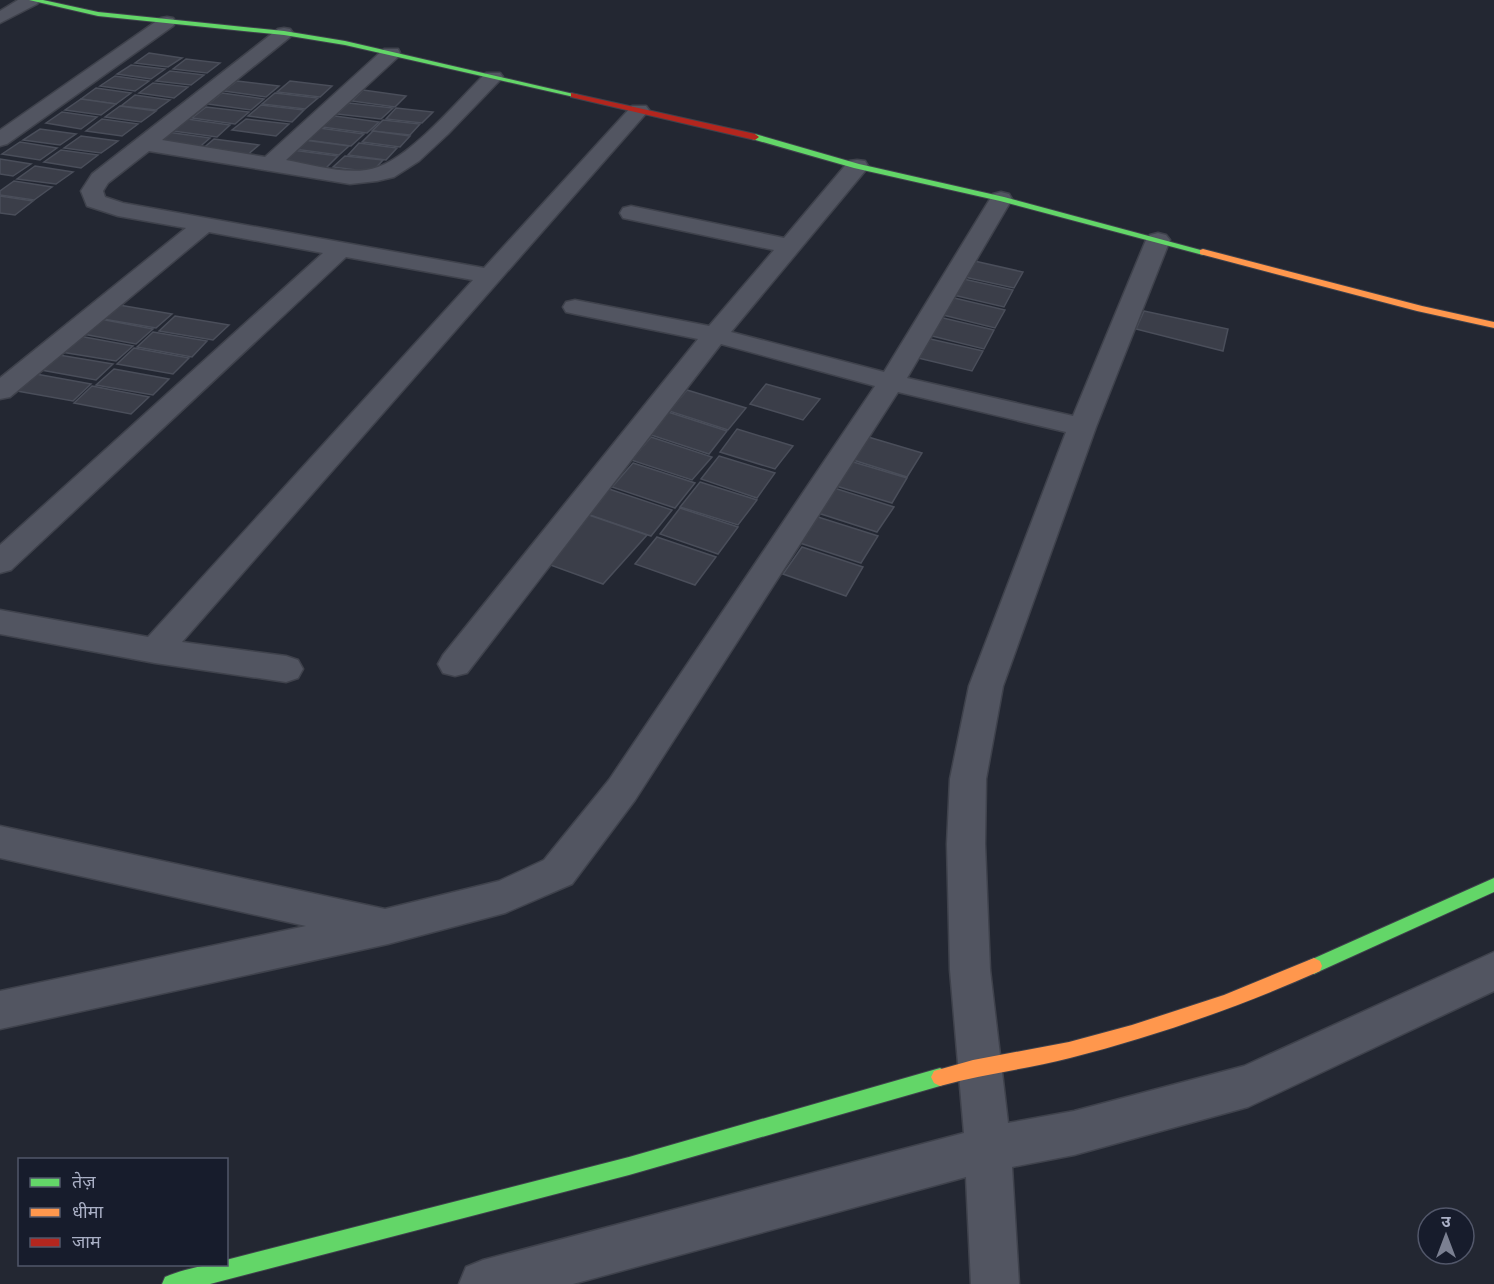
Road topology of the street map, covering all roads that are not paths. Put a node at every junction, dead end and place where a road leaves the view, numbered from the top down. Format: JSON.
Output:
{"nodes":[{"id":1,"x":32,"y":0,"type":"edge"},
{"id":2,"x":0,"y":18,"type":"edge"},
{"id":3,"x":167,"y":22,"type":"junction"},
{"id":4,"x":284,"y":33,"type":"junction"},
{"id":5,"x":391,"y":53,"type":"junction"},
{"id":6,"x":493,"y":77,"type":"junction"},
{"id":7,"x":639,"y":110,"type":"junction"},
{"id":8,"x":0,"y":140,"type":"edge"},
{"id":9,"x":145,"y":144,"type":"junction"},
{"id":10,"x":270,"y":164,"type":"junction"},
{"id":11,"x":857,"y":166,"type":"junction"},
{"id":12,"x":1001,"y":199,"type":"junction"},
{"id":13,"x":631,"y":213,"type":"dead end"},
{"id":14,"x":204,"y":225,"type":"junction"},
{"id":15,"x":1158,"y":240,"type":"junction"},
{"id":16,"x":788,"y":246,"type":"junction"},
{"id":17,"x":341,"y":249,"type":"junction"},
{"id":18,"x":491,"y":276,"type":"junction"},
{"id":19,"x":575,"y":307,"type":"dead end"},
{"id":20,"x":1494,"y":325,"type":"edge"},
{"id":21,"x":715,"y":335,"type":"junction"},
{"id":22,"x":891,"y":382,"type":"junction"},
{"id":23,"x":0,"y":391,"type":"edge"},
{"id":24,"x":1082,"y":427,"type":"junction"},
{"id":25,"x":0,"y":562,"type":"edge"},
{"id":26,"x":0,"y":622,"type":"edge"},
{"id":27,"x":155,"y":651,"type":"junction"},
{"id":28,"x":455,"y":664,"type":"dead end"},
{"id":29,"x":286,"y":669,"type":"dead end"},
{"id":30,"x":0,"y":842,"type":"edge"},
{"id":31,"x":1494,"y":885,"type":"edge"},
{"id":32,"x":388,"y":926,"type":"junction"},
{"id":33,"x":1494,"y":971,"type":"edge"},
{"id":34,"x":0,"y":1010,"type":"edge"},
{"id":35,"x":983,"y":1106,"type":"junction"},
{"id":36,"x":172,"y":1284,"type":"edge"},
{"id":37,"x":483,"y":1284,"type":"edge"},
{"id":38,"x":995,"y":1284,"type":"edge"}],
"edges":[{"from":1,"to":2,"type":"street"},
{"from":1,"to":3,"type":"street"},
{"from":3,"to":4,"type":"street"},
{"from":3,"to":8,"type":"street"},
{"from":4,"to":5,"type":"street"},
{"from":4,"to":9,"type":"street"},
{"from":5,"to":6,"type":"street"},
{"from":5,"to":10,"type":"street"},
{"from":6,"to":7,"type":"street"},
{"from":6,"to":10,"type":"street"},
{"from":7,"to":11,"type":"street"},
{"from":7,"to":18,"type":"street"},
{"from":9,"to":10,"type":"street"},
{"from":9,"to":14,"type":"street"},
{"from":11,"to":12,"type":"street"},
{"from":11,"to":16,"type":"street"},
{"from":12,"to":15,"type":"street"},
{"from":12,"to":22,"type":"street"},
{"from":13,"to":16,"type":"street"},
{"from":14,"to":17,"type":"street"},
{"from":14,"to":23,"type":"street"},
{"from":15,"to":20,"type":"street"},
{"from":15,"to":24,"type":"street"},
{"from":16,"to":21,"type":"street"},
{"from":17,"to":18,"type":"street"},
{"from":17,"to":25,"type":"street"},
{"from":18,"to":27,"type":"street"},
{"from":19,"to":21,"type":"street"},
{"from":21,"to":22,"type":"street"},
{"from":21,"to":28,"type":"street"},
{"from":22,"to":24,"type":"street"},
{"from":22,"to":32,"type":"street"},
{"from":24,"to":35,"type":"street"},
{"from":26,"to":27,"type":"street"},
{"from":27,"to":29,"type":"street"},
{"from":30,"to":32,"type":"street"},
{"from":31,"to":35,"type":"street"},
{"from":32,"to":34,"type":"street"},
{"from":33,"to":35,"type":"street"},
{"from":35,"to":36,"type":"street"},
{"from":35,"to":37,"type":"street"},
{"from":35,"to":38,"type":"street"}]}
